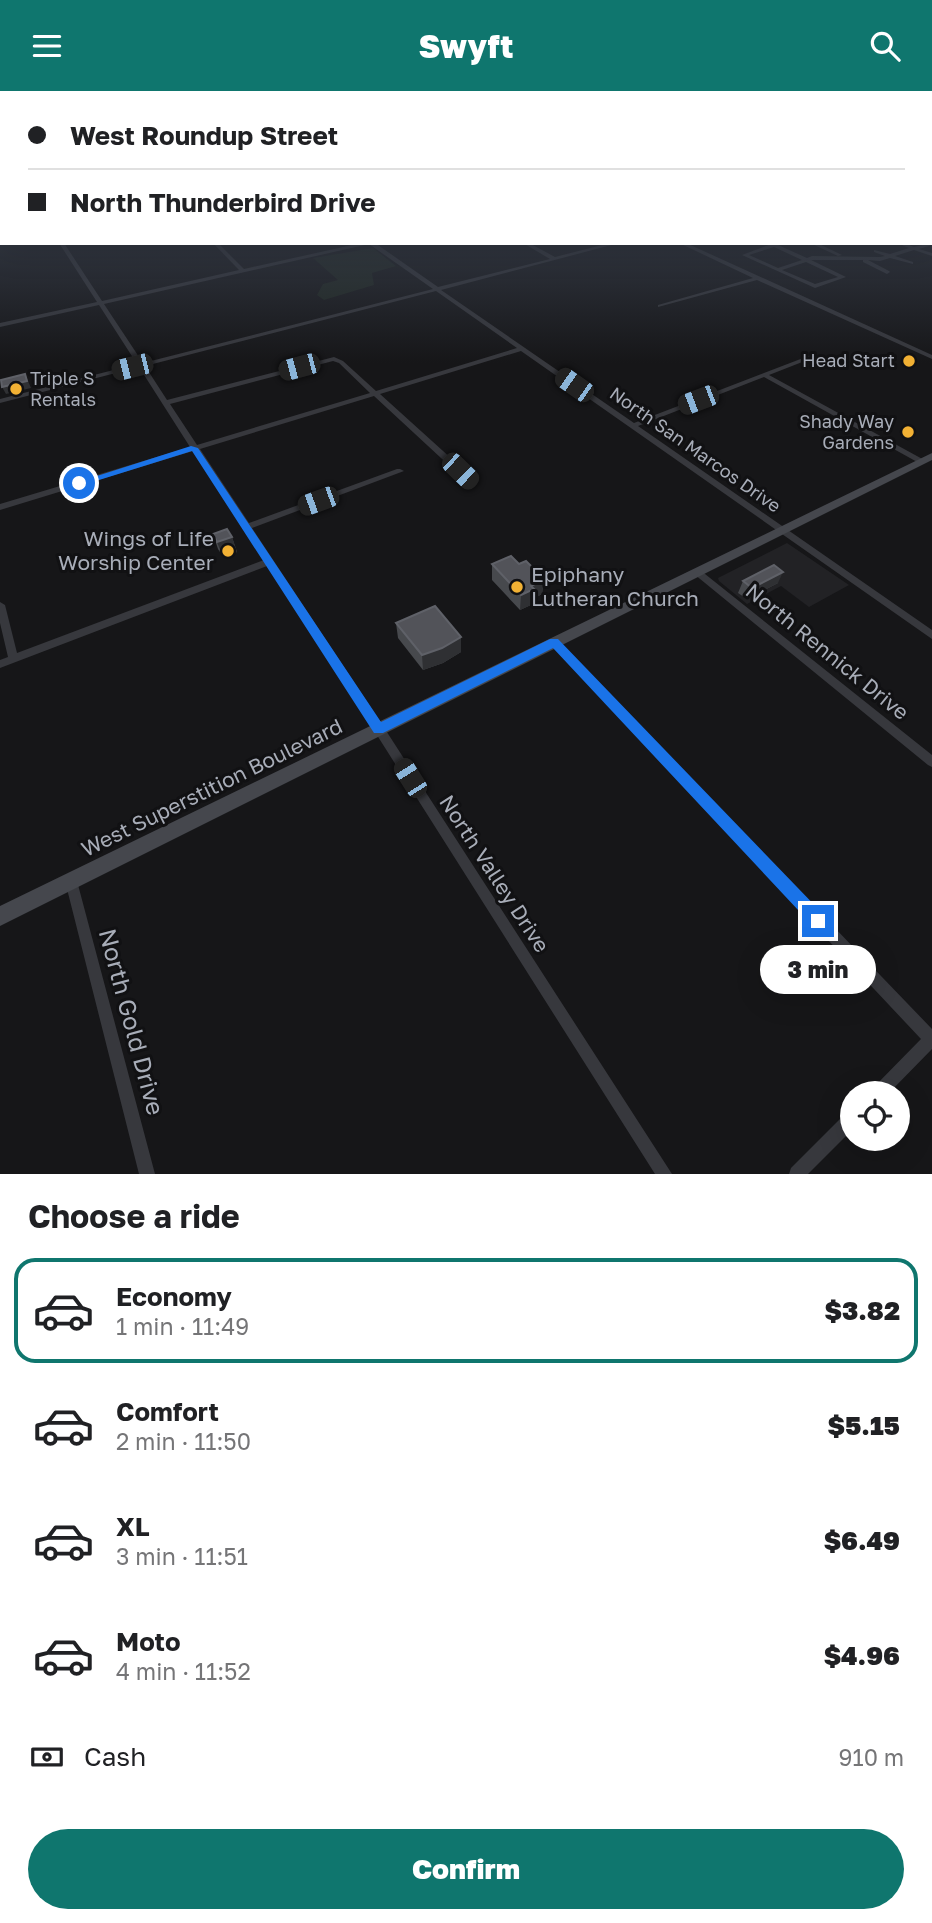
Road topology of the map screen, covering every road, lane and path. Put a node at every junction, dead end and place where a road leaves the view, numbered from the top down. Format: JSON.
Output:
{"nodes":[{"id":1,"x":73,"y":262,"type":"edge"},
{"id":2,"x":234,"y":262,"type":"edge"},
{"id":3,"x":286,"y":262,"type":"edge"},
{"id":4,"x":397,"y":262,"type":"edge"},
{"id":5,"x":545,"y":262,"type":"edge"},
{"id":6,"x":721,"y":262,"type":"edge"},
{"id":7,"x":760,"y":262,"type":"edge"},
{"id":8,"x":801,"y":262,"type":"edge"},
{"id":9,"x":808,"y":262,"type":"edge"},
{"id":10,"x":868,"y":262,"type":"edge"},
{"id":11,"x":907,"y":262,"type":"edge"},
{"id":12,"x":911,"y":263,"type":"dead end"},
{"id":13,"x":777,"y":270,"type":"junction"},
{"id":14,"x":243,"y":271,"type":"junction"},
{"id":15,"x":887,"y":272,"type":"dead end"},
{"id":16,"x":757,"y":278,"type":"junction"},
{"id":17,"x":437,"y":289,"type":"junction"},
{"id":18,"x":100,"y":303,"type":"junction"},
{"id":19,"x":660,"y":306,"type":"dead end"},
{"id":20,"x":0,"y":325,"type":"edge"},
{"id":21,"x":521,"y":348,"type":"junction"},
{"id":22,"x":813,"y":356,"type":"dead end"},
{"id":23,"x":932,"y":357,"type":"edge"},
{"id":24,"x":140,"y":365,"type":"junction"},
{"id":25,"x":764,"y":375,"type":"junction"},
{"id":26,"x":372,"y":394,"type":"junction"},
{"id":27,"x":0,"y":401,"type":"edge"},
{"id":28,"x":165,"y":403,"type":"junction"},
{"id":29,"x":632,"y":425,"type":"junction"},
{"id":30,"x":194,"y":448,"type":"junction"},
{"id":31,"x":927,"y":458,"type":"edge"},
{"id":32,"x":400,"y":471,"type":"dead end"},
{"id":33,"x":471,"y":481,"type":"dead end"},
{"id":34,"x":0,"y":507,"type":"edge"},
{"id":35,"x":245,"y":527,"type":"junction"},
{"id":36,"x":782,"y":530,"type":"junction"},
{"id":37,"x":268,"y":562,"type":"junction"},
{"id":38,"x":697,"y":572,"type":"junction"},
{"id":39,"x":0,"y":605,"type":"edge"},
{"id":40,"x":932,"y":635,"type":"edge"},
{"id":41,"x":554,"y":642,"type":"junction"},
{"id":42,"x":15,"y":659,"type":"junction"},
{"id":43,"x":0,"y":664,"type":"edge"},
{"id":44,"x":379,"y":729,"type":"junction"},
{"id":45,"x":932,"y":762,"type":"edge"},
{"id":46,"x":71,"y":881,"type":"junction"},
{"id":47,"x":0,"y":916,"type":"edge"},
{"id":48,"x":932,"y":1040,"type":"edge"},
{"id":49,"x":890,"y":1081,"type":"edge"},
{"id":50,"x":840,"y":1131,"type":"edge"},
{"id":51,"x":147,"y":1174,"type":"edge"},
{"id":52,"x":664,"y":1174,"type":"edge"},
{"id":53,"x":797,"y":1174,"type":"edge"}],
"edges":[{"from":1,"to":18,"type":"street","name":"North Valley Drive"},
{"from":2,"to":14,"type":"street"},
{"from":3,"to":14,"type":"street"},
{"from":4,"to":17,"type":"street","name":"North San Marcos Drive"},
{"from":5,"to":17,"type":"street"},
{"from":6,"to":16,"type":"street"},
{"from":7,"to":13,"type":"street"},
{"from":8,"to":13,"type":"street"},
{"from":9,"to":13,"type":"street"},
{"from":10,"to":15,"type":"street"},
{"from":11,"to":12,"type":"street"},
{"from":14,"to":18,"type":"street"},
{"from":16,"to":19,"type":"street"},
{"from":16,"to":23,"type":"street"},
{"from":17,"to":21,"type":"street","name":"North San Marcos Drive"},
{"from":17,"to":24,"type":"street"},
{"from":18,"to":20,"type":"street"},
{"from":18,"to":24,"type":"street","name":"North Valley Drive"},
{"from":21,"to":26,"type":"street"},
{"from":21,"to":29,"type":"street","name":"North San Marcos Drive"},
{"from":22,"to":25,"type":"street"},
{"from":24,"to":27,"type":"street"},
{"from":24,"to":28,"type":"street","name":"North Valley Drive"},
{"from":25,"to":29,"type":"street"},
{"from":25,"to":31,"type":"street"},
{"from":26,"to":28,"type":"street"},
{"from":26,"to":30,"type":"street"},
{"from":26,"to":33,"type":"street"},
{"from":28,"to":30,"type":"street","name":"North Valley Drive"},
{"from":29,"to":36,"type":"street","name":"North San Marcos Drive"},
{"from":30,"to":34,"type":"street"},
{"from":30,"to":35,"type":"street","name":"North Valley Drive"},
{"from":31,"to":36,"type":"main road","name":"West Superstition Boulevard"},
{"from":32,"to":35,"type":"street"},
{"from":35,"to":37,"type":"street","name":"North Valley Drive"},
{"from":36,"to":38,"type":"main road","name":"West Superstition Boulevard"},
{"from":36,"to":40,"type":"street","name":"North San Marcos Drive"},
{"from":37,"to":42,"type":"street"},
{"from":37,"to":44,"type":"street","name":"North Valley Drive"},
{"from":38,"to":41,"type":"main road","name":"West Superstition Boulevard"},
{"from":38,"to":45,"type":"street","name":"North Rennick Drive"},
{"from":39,"to":42,"type":"street"},
{"from":41,"to":44,"type":"main road","name":"West Superstition Boulevard"},
{"from":41,"to":48,"type":"street"},
{"from":42,"to":43,"type":"street"},
{"from":44,"to":46,"type":"main road","name":"West Superstition Boulevard"},
{"from":44,"to":52,"type":"street","name":"North Valley Drive"},
{"from":46,"to":47,"type":"main road","name":"West Superstition Boulevard"},
{"from":46,"to":51,"type":"street","name":"North Gold Drive"},
{"from":48,"to":49,"type":"street"},
{"from":50,"to":53,"type":"street"}]}
